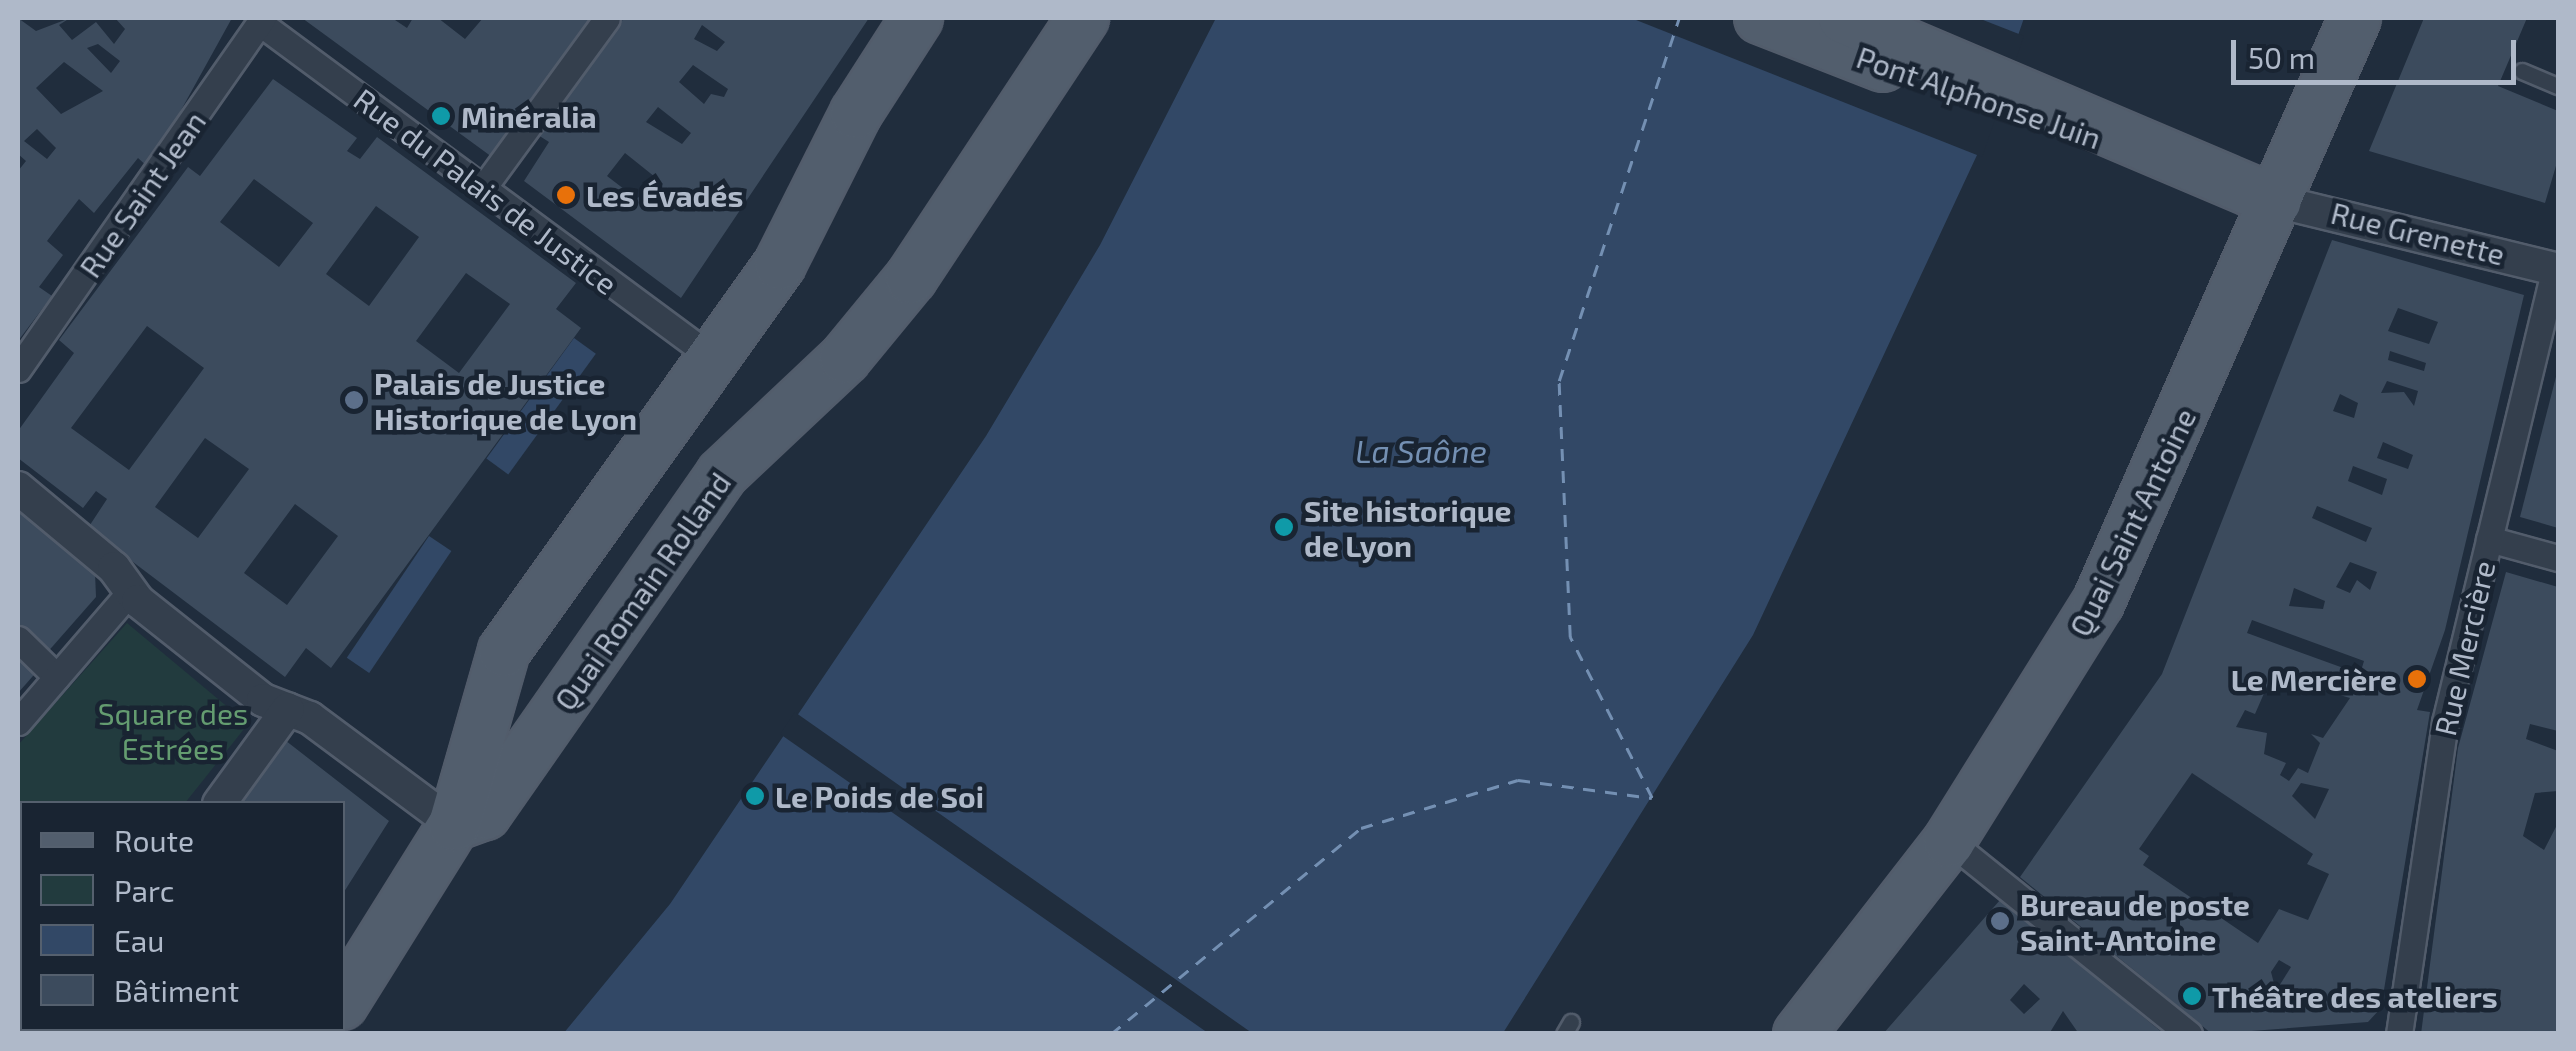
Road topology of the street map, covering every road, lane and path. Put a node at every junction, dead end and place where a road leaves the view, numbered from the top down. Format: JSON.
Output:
{"nodes":[{"id":1,"x":607,"y":18,"type":"edge"},
{"id":2,"x":918,"y":18,"type":"edge"},
{"id":3,"x":1083,"y":18,"type":"edge"},
{"id":4,"x":1760,"y":18,"type":"edge"},
{"id":5,"x":1844,"y":18,"type":"edge"},
{"id":6,"x":2355,"y":18,"type":"edge"},
{"id":7,"x":262,"y":20,"type":"edge"},
{"id":8,"x":2522,"y":71,"type":"dead end"},
{"id":9,"x":2558,"y":86,"type":"edge"},
{"id":10,"x":2144,"y":152,"type":"junction"},
{"id":11,"x":486,"y":184,"type":"junction"},
{"id":12,"x":2276,"y":202,"type":"junction"},
{"id":13,"x":2557,"y":269,"type":"edge"},
{"id":14,"x":713,"y":358,"type":"junction"},
{"id":15,"x":18,"y":369,"type":"edge"},
{"id":16,"x":18,"y":488,"type":"edge"},
{"id":17,"x":2489,"y":538,"type":"junction"},
{"id":18,"x":2558,"y":558,"type":"edge"},
{"id":19,"x":130,"y":592,"type":"junction"},
{"id":20,"x":18,"y":639,"type":"edge"},
{"id":21,"x":57,"y":677,"type":"junction"},
{"id":22,"x":288,"y":709,"type":"junction"},
{"id":23,"x":18,"y":722,"type":"edge"},
{"id":24,"x":220,"y":801,"type":"edge"},
{"id":25,"x":454,"y":824,"type":"junction"},
{"id":26,"x":1949,"y":841,"type":"junction"},
{"id":27,"x":345,"y":999,"type":"edge"},
{"id":28,"x":1798,"y":1034,"type":"edge"},
{"id":29,"x":2188,"y":1034,"type":"edge"},
{"id":30,"x":2399,"y":1034,"type":"edge"}],
"edges":[{"from":1,"to":11,"type":"street"},
{"from":2,"to":14,"type":"main road","name":"Quai Romain Rolland"},
{"from":3,"to":25,"type":"main road","name":"Quai Romain Rolland"},
{"from":4,"to":10,"type":"main road","name":"Pont Alphonse Juin"},
{"from":5,"to":10,"type":"main road","name":"Pont Alphonse Juin"},
{"from":6,"to":12,"type":"main road","name":"Quai Saint Antoine"},
{"from":7,"to":11,"type":"street","name":"Rue du Palais de Justice"},
{"from":7,"to":15,"type":"street","name":"Rue Saint Jean"},
{"from":8,"to":9,"type":"lane"},
{"from":10,"to":12,"type":"main road","name":"Pont Alphonse Juin"},
{"from":11,"to":14,"type":"street","name":"Rue du Palais de Justice"},
{"from":12,"to":13,"type":"street","name":"Rue Grenette"},
{"from":12,"to":26,"type":"main road","name":"Quai Saint Antoine"},
{"from":13,"to":17,"type":"street","name":"Rue Mercière"},
{"from":14,"to":25,"type":"main road","name":"Quai Romain Rolland"},
{"from":16,"to":19,"type":"street"},
{"from":17,"to":18,"type":"street"},
{"from":17,"to":30,"type":"street","name":"Rue Mercière"},
{"from":19,"to":21,"type":"street"},
{"from":19,"to":22,"type":"street"},
{"from":20,"to":21,"type":"street"},
{"from":21,"to":23,"type":"street"},
{"from":22,"to":24,"type":"street"},
{"from":22,"to":25,"type":"street"},
{"from":25,"to":27,"type":"main road","name":"Quai Romain Rolland"},
{"from":26,"to":28,"type":"main road","name":"Quai Saint Antoine"},
{"from":26,"to":29,"type":"street"}]}
